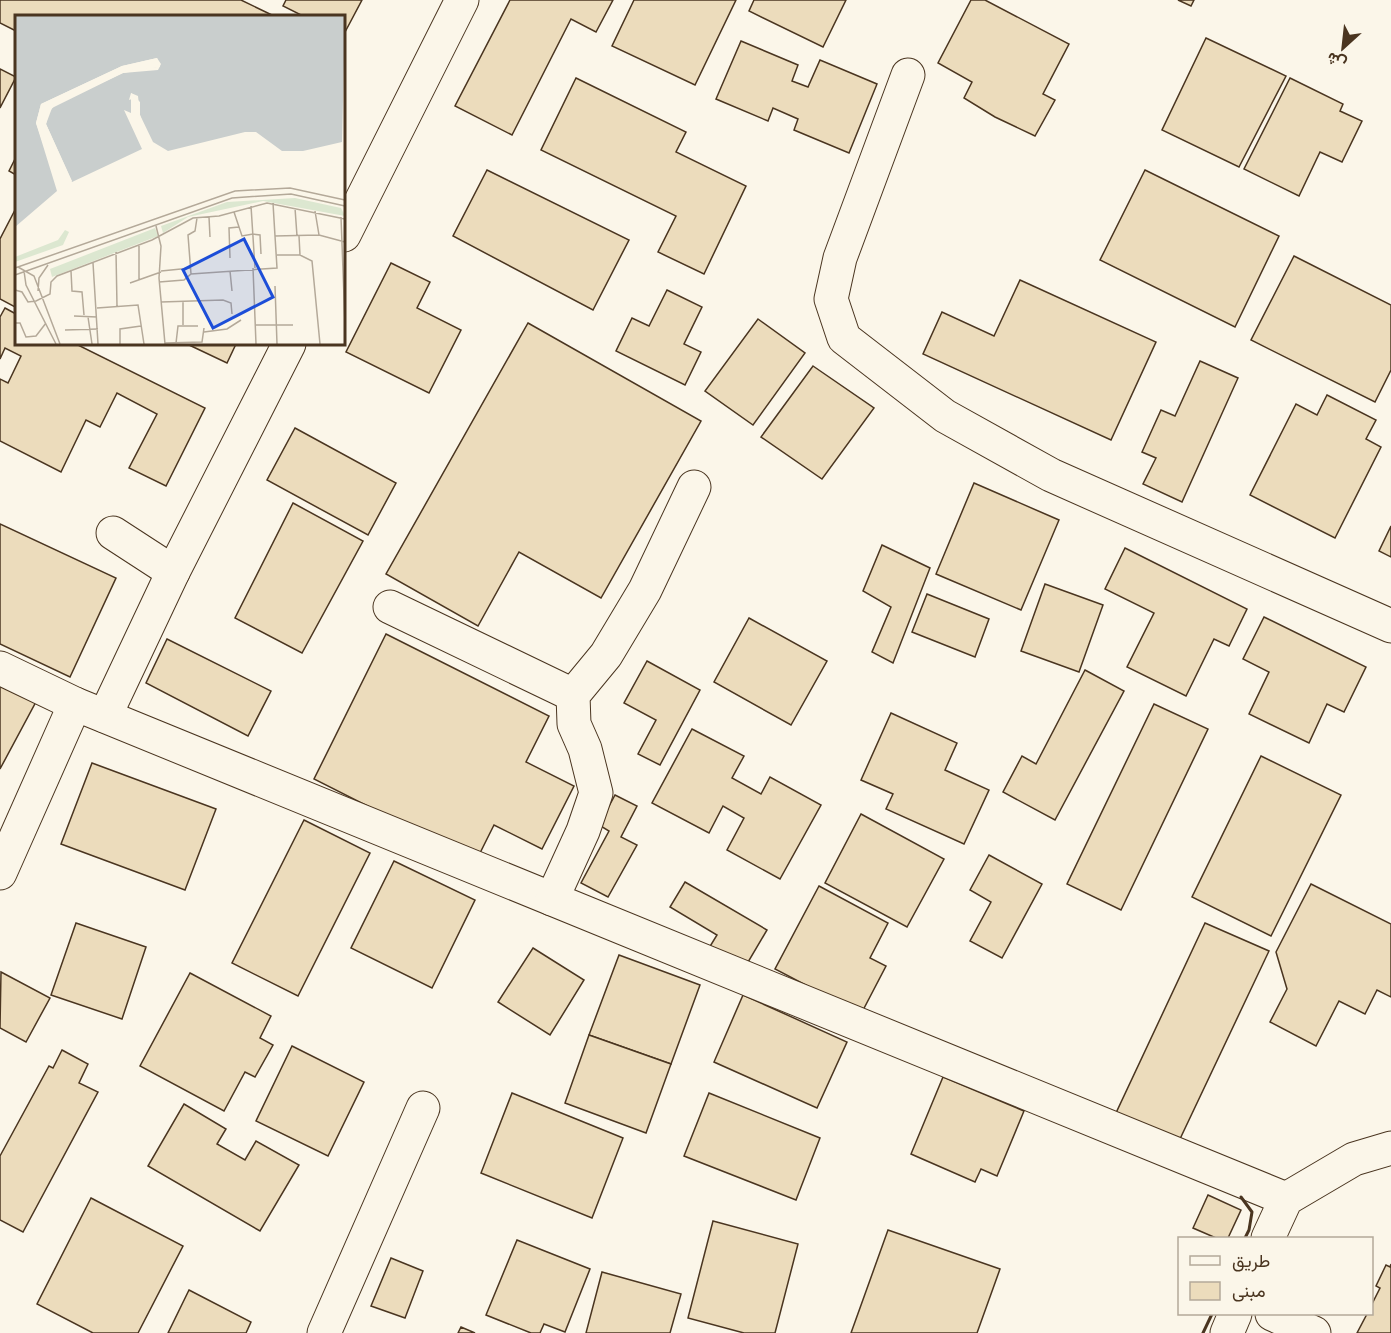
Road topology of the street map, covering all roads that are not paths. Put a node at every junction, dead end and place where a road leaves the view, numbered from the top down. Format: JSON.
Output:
{"nodes":[{"id":1,"x":462,"y":0,"type":"edge"},
{"id":2,"x":908,"y":75,"type":"dead end"},
{"id":3,"x":345,"y":233,"type":"edge"},
{"id":4,"x":287,"y":345,"type":"edge"},
{"id":5,"x":694,"y":487,"type":"dead end"},
{"id":6,"x":113,"y":533,"type":"dead end"},
{"id":7,"x":173,"y":572,"type":"junction"},
{"id":8,"x":390,"y":607,"type":"dead end"},
{"id":9,"x":1391,"y":626,"type":"edge"},
{"id":10,"x":0,"y":668,"type":"edge"},
{"id":11,"x":573,"y":695,"type":"junction"},
{"id":12,"x":75,"y":704,"type":"junction"},
{"id":13,"x":105,"y":716,"type":"junction"},
{"id":14,"x":0,"y":873,"type":"edge"},
{"id":15,"x":552,"y":899,"type":"junction"},
{"id":16,"x":423,"y":1108,"type":"dead end"},
{"id":17,"x":1391,"y":1148,"type":"edge"},
{"id":18,"x":1286,"y":1199,"type":"junction"},
{"id":19,"x":1269,"y":1237,"type":"edge"},
{"id":20,"x":1235,"y":1315,"type":"edge"},
{"id":21,"x":1274,"y":1315,"type":"edge"},
{"id":22,"x":324,"y":1333,"type":"edge"},
{"id":23,"x":1227,"y":1333,"type":"edge"},
{"id":24,"x":1314,"y":1333,"type":"edge"}],
"edges":[{"from":1,"to":3,"type":"street"},
{"from":2,"to":9,"type":"street"},
{"from":4,"to":7,"type":"street"},
{"from":5,"to":11,"type":"street"},
{"from":6,"to":7,"type":"street"},
{"from":7,"to":13,"type":"street"},
{"from":8,"to":11,"type":"street"},
{"from":10,"to":12,"type":"street"},
{"from":11,"to":15,"type":"street"},
{"from":12,"to":13,"type":"street"},
{"from":12,"to":14,"type":"street"},
{"from":13,"to":15,"type":"street"},
{"from":15,"to":18,"type":"street"},
{"from":16,"to":22,"type":"street"},
{"from":17,"to":18,"type":"street"},
{"from":18,"to":19,"type":"street"},
{"from":20,"to":23,"type":"street"},
{"from":21,"to":24,"type":"street"}]}
